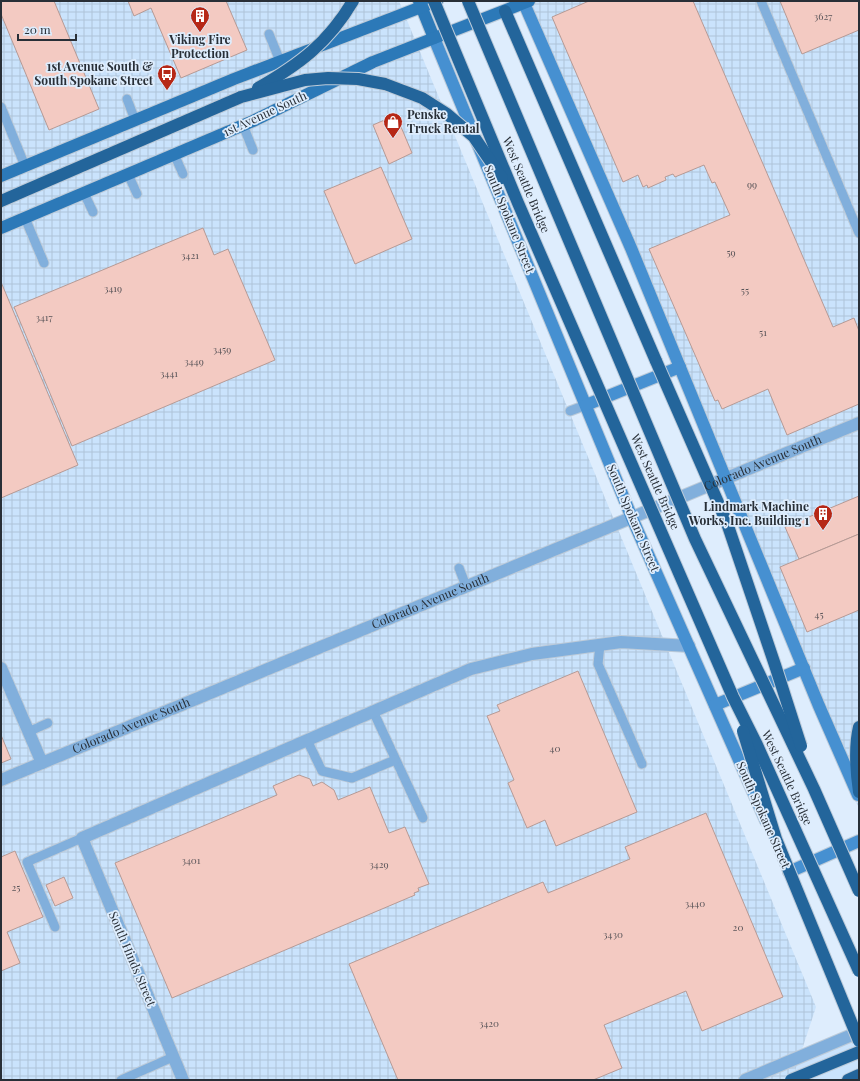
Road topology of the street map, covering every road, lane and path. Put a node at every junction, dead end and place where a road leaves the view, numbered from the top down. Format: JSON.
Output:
{"nodes":[{"id":1,"x":353,"y":1,"type":"edge"},
{"id":2,"x":434,"y":1,"type":"edge"},
{"id":3,"x":437,"y":1,"type":"edge"},
{"id":4,"x":468,"y":1,"type":"edge"},
{"id":5,"x":761,"y":1,"type":"edge"},
{"id":6,"x":526,"y":2,"type":"edge"},
{"id":7,"x":420,"y":4,"type":"edge"},
{"id":8,"x":505,"y":6,"type":"edge"},
{"id":9,"x":269,"y":34,"type":"dead end"},
{"id":10,"x":434,"y":38,"type":"junction"},
{"id":11,"x":280,"y":61,"type":"junction"},
{"id":12,"x":241,"y":97,"type":"junction"},
{"id":13,"x":127,"y":99,"type":"dead end"},
{"id":14,"x":1,"y":108,"type":"edge"},
{"id":15,"x":135,"y":120,"type":"junction"},
{"id":16,"x":243,"y":125,"type":"junction"},
{"id":17,"x":253,"y":150,"type":"dead end"},
{"id":18,"x":174,"y":154,"type":"junction"},
{"id":19,"x":25,"y":166,"type":"junction"},
{"id":20,"x":128,"y":174,"type":"junction"},
{"id":21,"x":183,"y":174,"type":"dead end"},
{"id":22,"x":1,"y":176,"type":"edge"},
{"id":23,"x":84,"y":193,"type":"junction"},
{"id":24,"x":137,"y":194,"type":"dead end"},
{"id":25,"x":1,"y":201,"type":"edge"},
{"id":26,"x":518,"y":203,"type":"junction"},
{"id":27,"x":93,"y":212,"type":"dead end"},
{"id":28,"x":25,"y":218,"type":"junction"},
{"id":29,"x":1,"y":228,"type":"edge"},
{"id":30,"x":859,"y":233,"type":"edge"},
{"id":31,"x":44,"y":263,"type":"dead end"},
{"id":32,"x":680,"y":367,"type":"junction"},
{"id":33,"x":586,"y":405,"type":"junction"},
{"id":34,"x":570,"y":412,"type":"dead end"},
{"id":35,"x":859,"y":423,"type":"edge"},
{"id":36,"x":726,"y":479,"type":"junction"},
{"id":37,"x":632,"y":518,"type":"junction"},
{"id":38,"x":459,"y":568,"type":"dead end"},
{"id":39,"x":466,"y":586,"type":"junction"},
{"id":40,"x":600,"y":645,"type":"junction"},
{"id":41,"x":689,"y":646,"type":"junction"},
{"id":42,"x":1,"y":668,"type":"edge"},
{"id":43,"x":804,"y":668,"type":"junction"},
{"id":44,"x":733,"y":697,"type":"junction"},
{"id":45,"x":715,"y":706,"type":"junction"},
{"id":46,"x":373,"y":711,"type":"junction"},
{"id":47,"x":48,"y":723,"type":"dead end"},
{"id":48,"x":859,"y":727,"type":"edge"},
{"id":49,"x":28,"y":732,"type":"junction"},
{"id":50,"x":307,"y":740,"type":"junction"},
{"id":51,"x":396,"y":760,"type":"junction"},
{"id":52,"x":42,"y":763,"type":"junction"},
{"id":53,"x":642,"y":764,"type":"dead end"},
{"id":54,"x":1,"y":780,"type":"edge"},
{"id":55,"x":814,"y":789,"type":"junction"},
{"id":56,"x":859,"y":792,"type":"edge"},
{"id":57,"x":859,"y":796,"type":"edge"},
{"id":58,"x":423,"y":818,"type":"dead end"},
{"id":59,"x":82,"y":838,"type":"junction"},
{"id":60,"x":859,"y":841,"type":"edge"},
{"id":61,"x":789,"y":872,"type":"junction"},
{"id":62,"x":859,"y":891,"type":"edge"},
{"id":63,"x":55,"y":927,"type":"dead end"},
{"id":64,"x":859,"y":971,"type":"edge"},
{"id":65,"x":859,"y":1031,"type":"edge"},
{"id":66,"x":859,"y":1040,"type":"edge"},
{"id":67,"x":859,"y":1052,"type":"edge"},
{"id":68,"x":173,"y":1057,"type":"junction"},
{"id":69,"x":859,"y":1075,"type":"edge"},
{"id":70,"x":121,"y":1080,"type":"edge"},
{"id":71,"x":183,"y":1080,"type":"edge"},
{"id":72,"x":745,"y":1080,"type":"edge"},
{"id":73,"x":791,"y":1080,"type":"edge"},
{"id":74,"x":848,"y":1080,"type":"edge"}],
"edges":[{"from":1,"to":12,"type":"highway","bridge":true},
{"from":2,"to":26,"type":"highway","name":"West Seattle Bridge","bridge":true},
{"from":3,"to":7,"type":"main road"},
{"from":4,"to":55,"type":"highway","name":"West Seattle Bridge","bridge":true},
{"from":5,"to":30,"type":"lane"},
{"from":6,"to":8,"type":"main road","name":"1st Avenue South"},
{"from":6,"to":32,"type":"main road"},
{"from":7,"to":10,"type":"main road","name":"South Spokane Street"},
{"from":7,"to":11,"type":"main road"},
{"from":8,"to":10,"type":"main road","name":"1st Avenue South"},
{"from":8,"to":55,"type":"highway","bridge":true},
{"from":9,"to":11,"type":"lane"},
{"from":10,"to":16,"type":"main road","name":"1st Avenue South"},
{"from":10,"to":33,"type":"main road","name":"South Spokane Street"},
{"from":11,"to":15,"type":"main road"},
{"from":12,"to":25,"type":"highway"},
{"from":12,"to":26,"type":"highway","bridge":true},
{"from":13,"to":15,"type":"lane"},
{"from":14,"to":19,"type":"lane"},
{"from":15,"to":19,"type":"main road"},
{"from":16,"to":17,"type":"lane"},
{"from":16,"to":18,"type":"main road","name":"1st Avenue South"},
{"from":18,"to":20,"type":"main road","name":"1st Avenue South"},
{"from":18,"to":21,"type":"lane"},
{"from":19,"to":22,"type":"main road"},
{"from":20,"to":23,"type":"main road","name":"1st Avenue South"},
{"from":20,"to":24,"type":"lane"},
{"from":23,"to":27,"type":"lane"},
{"from":23,"to":28,"type":"main road","name":"1st Avenue South"},
{"from":26,"to":44,"type":"highway","name":"West Seattle Bridge","bridge":true},
{"from":28,"to":29,"type":"main road","name":"1st Avenue South"},
{"from":28,"to":31,"type":"lane"},
{"from":32,"to":33,"type":"main road"},
{"from":32,"to":36,"type":"main road"},
{"from":33,"to":34,"type":"lane"},
{"from":33,"to":37,"type":"main road","name":"South Spokane Street"},
{"from":35,"to":36,"type":"street","name":"Colorado Avenue South"},
{"from":36,"to":37,"type":"street","name":"Colorado Avenue South"},
{"from":36,"to":43,"type":"main road"},
{"from":37,"to":39,"type":"street","name":"Colorado Avenue South"},
{"from":37,"to":41,"type":"main road","name":"South Spokane Street"},
{"from":38,"to":39,"type":"lane"},
{"from":39,"to":52,"type":"street","name":"Colorado Avenue South"},
{"from":40,"to":41,"type":"street"},
{"from":40,"to":46,"type":"street"},
{"from":40,"to":53,"type":"lane"},
{"from":41,"to":45,"type":"main road","name":"South Spokane Street"},
{"from":42,"to":49,"type":"street"},
{"from":43,"to":45,"type":"main road"},
{"from":43,"to":57,"type":"main road"},
{"from":44,"to":64,"type":"highway","name":"West Seattle Bridge","bridge":true},
{"from":44,"to":66,"type":"highway","bridge":true},
{"from":45,"to":61,"type":"main road","name":"South Spokane Street"},
{"from":46,"to":50,"type":"street"},
{"from":46,"to":51,"type":"lane"},
{"from":47,"to":49,"type":"lane"},
{"from":48,"to":56,"type":"highway"},
{"from":49,"to":52,"type":"street"},
{"from":50,"to":51,"type":"lane"},
{"from":50,"to":59,"type":"street"},
{"from":51,"to":58,"type":"lane"},
{"from":52,"to":54,"type":"street","name":"Colorado Avenue South"},
{"from":55,"to":62,"type":"highway","name":"West Seattle Bridge","bridge":true},
{"from":59,"to":63,"type":"lane"},
{"from":59,"to":68,"type":"street","name":"South Hinds Street"},
{"from":60,"to":61,"type":"main road"},
{"from":61,"to":65,"type":"main road","name":"South Spokane Street"},
{"from":65,"to":72,"type":"street"},
{"from":67,"to":73,"type":"highway","bridge":true},
{"from":68,"to":70,"type":"lane"},
{"from":68,"to":71,"type":"street","name":"South Hinds Street"},
{"from":69,"to":74,"type":"highway"}]}
